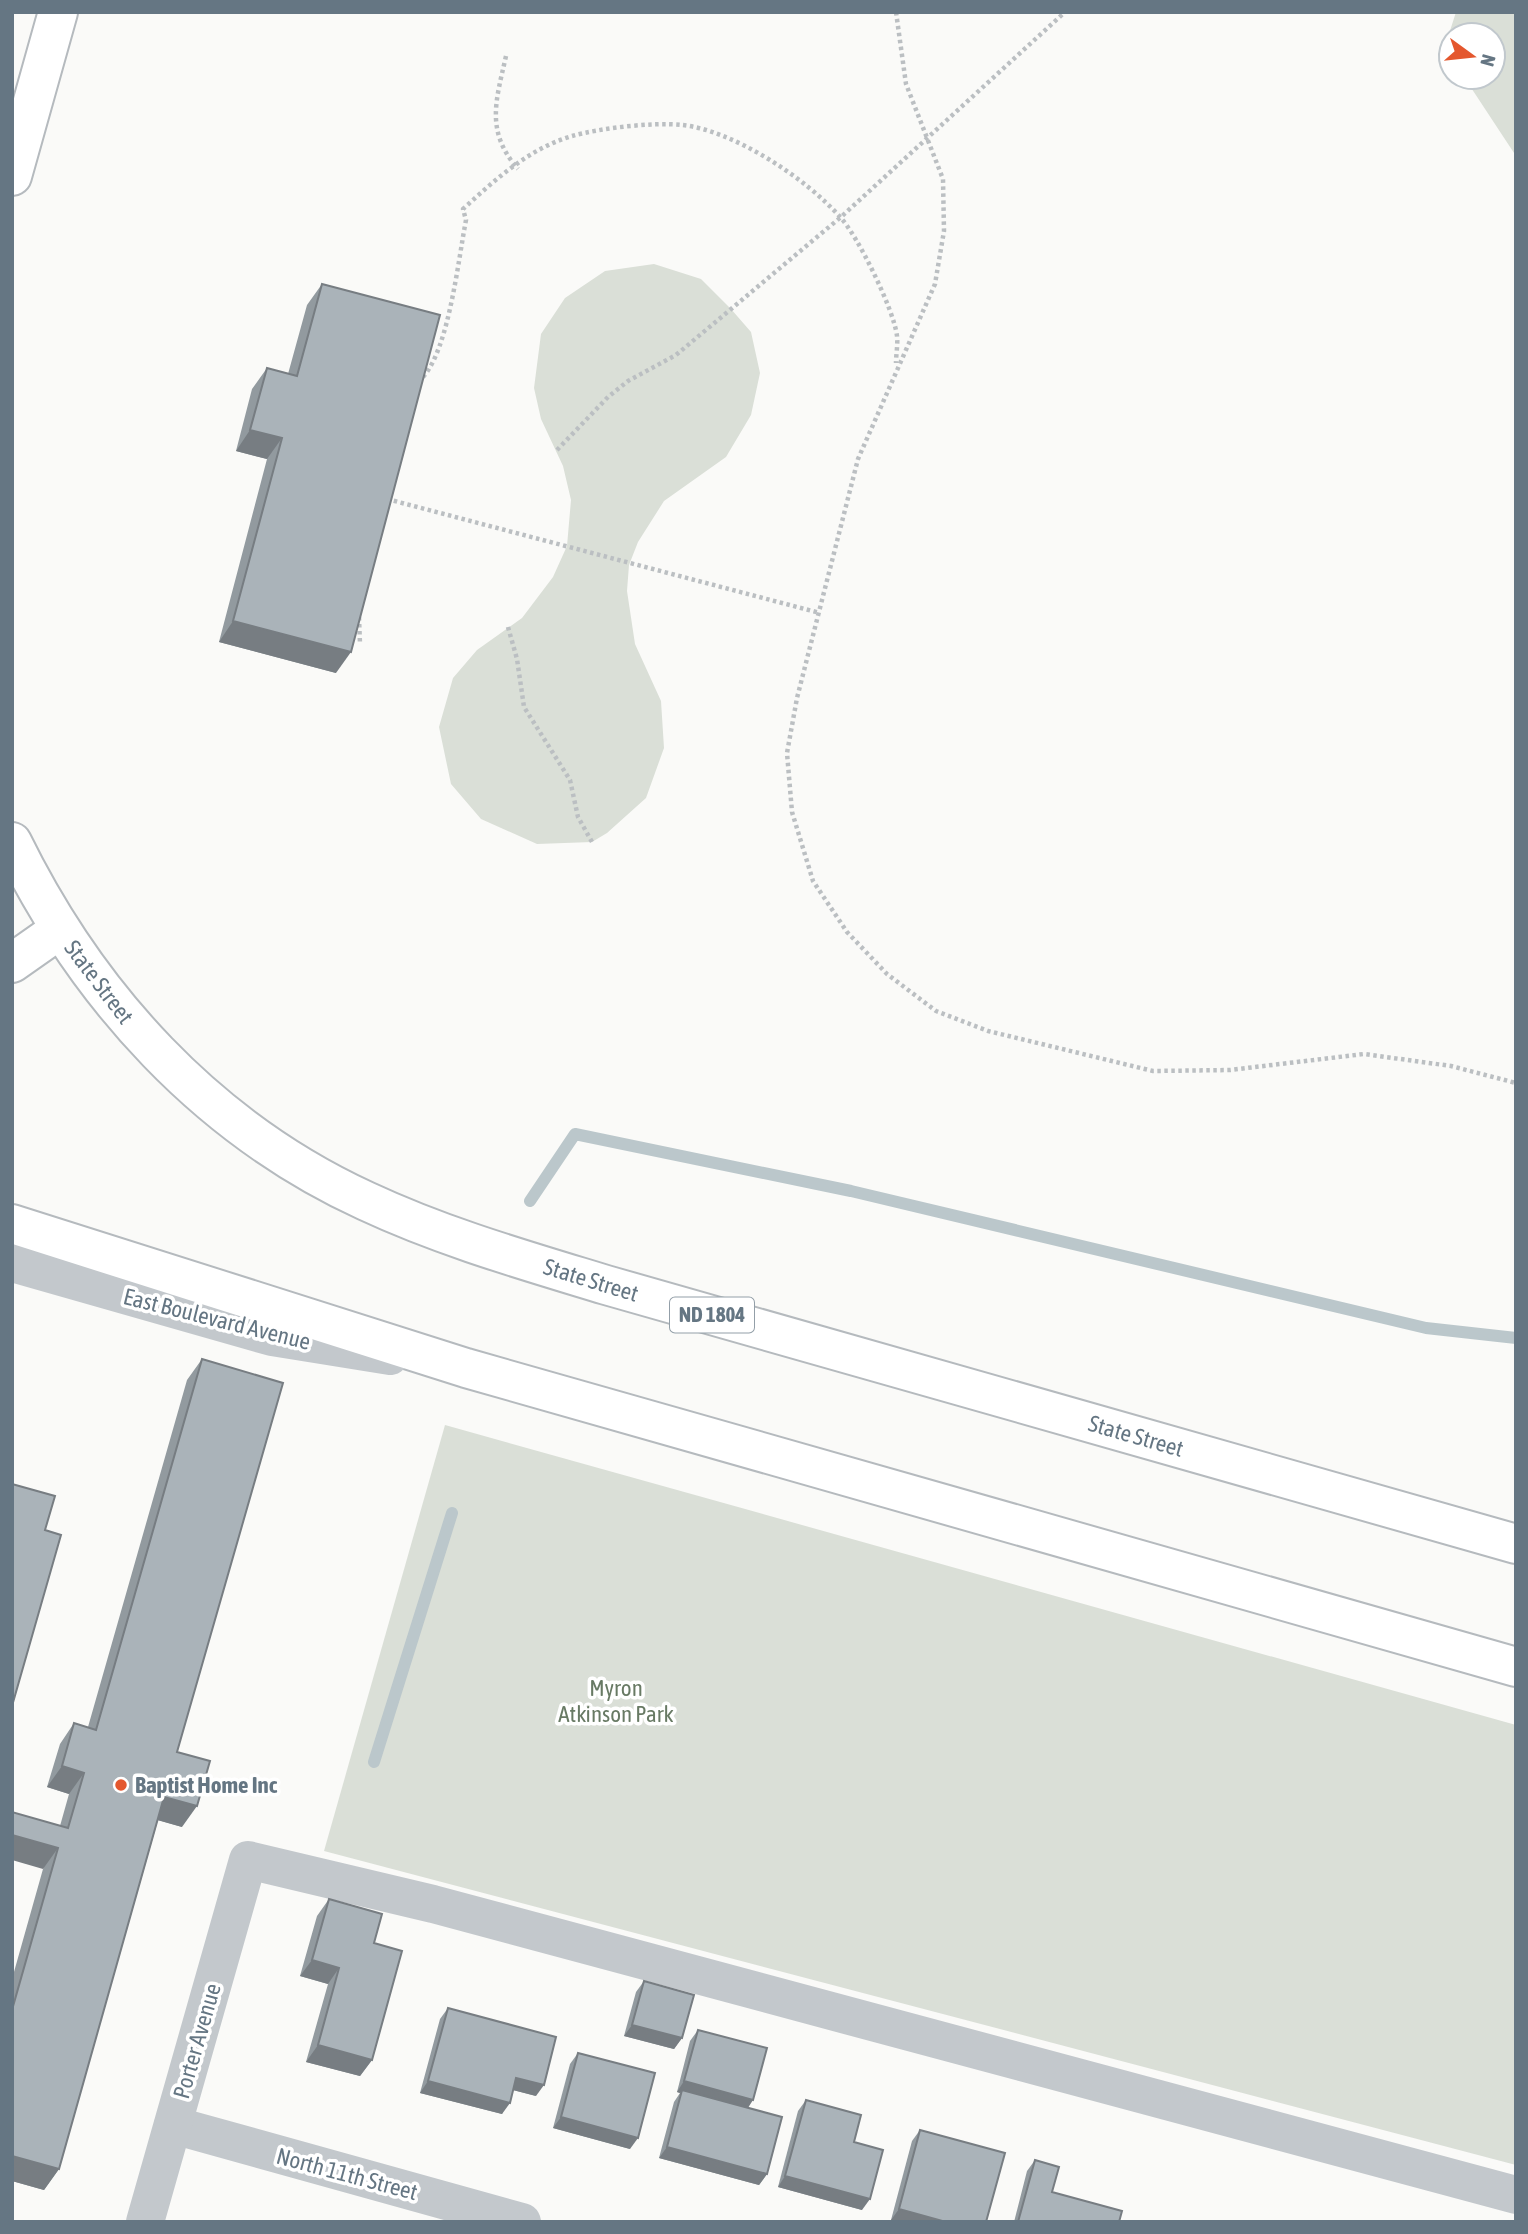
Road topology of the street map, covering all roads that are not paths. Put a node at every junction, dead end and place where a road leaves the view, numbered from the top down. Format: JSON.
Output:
{"nodes":[{"id":1,"x":58,"y":12,"type":"edge"},
{"id":2,"x":34,"y":99,"type":"junction"},
{"id":3,"x":12,"y":143,"type":"edge"},
{"id":4,"x":12,"y":176,"type":"edge"},
{"id":5,"x":12,"y":842,"type":"edge"},
{"id":6,"x":22,"y":888,"type":"edge"},
{"id":7,"x":60,"y":930,"type":"junction"},
{"id":8,"x":12,"y":963,"type":"edge"},
{"id":9,"x":12,"y":1224,"type":"edge"},
{"id":10,"x":12,"y":1263,"type":"edge"},
{"id":11,"x":466,"y":1368,"type":"junction"},
{"id":12,"x":1516,"y":1544,"type":"edge"},
{"id":13,"x":1516,"y":1667,"type":"edge"},
{"id":14,"x":173,"y":2125,"type":"junction"},
{"id":15,"x":1516,"y":2195,"type":"edge"},
{"id":16,"x":145,"y":2222,"type":"edge"},
{"id":17,"x":522,"y":2222,"type":"edge"}],
"edges":[{"from":1,"to":2,"type":"main road"},
{"from":2,"to":3,"type":"main road"},
{"from":2,"to":4,"type":"main road"},
{"from":5,"to":6,"type":"main road","number":"ND 1804"},
{"from":6,"to":7,"type":"main road","name":"State Street","number":"ND 1804"},
{"from":7,"to":8,"type":"main road"},
{"from":7,"to":12,"type":"main road","name":"State Street","number":"ND 1804"},
{"from":9,"to":11,"type":"main road"},
{"from":10,"to":11,"type":"street","name":"East Boulevard Avenue"},
{"from":11,"to":13,"type":"main road"},
{"from":14,"to":15,"type":"street","name":"Porter Avenue"},
{"from":14,"to":16,"type":"street","name":"Porter Avenue"},
{"from":14,"to":17,"type":"street","name":"North 11th Street"}]}
